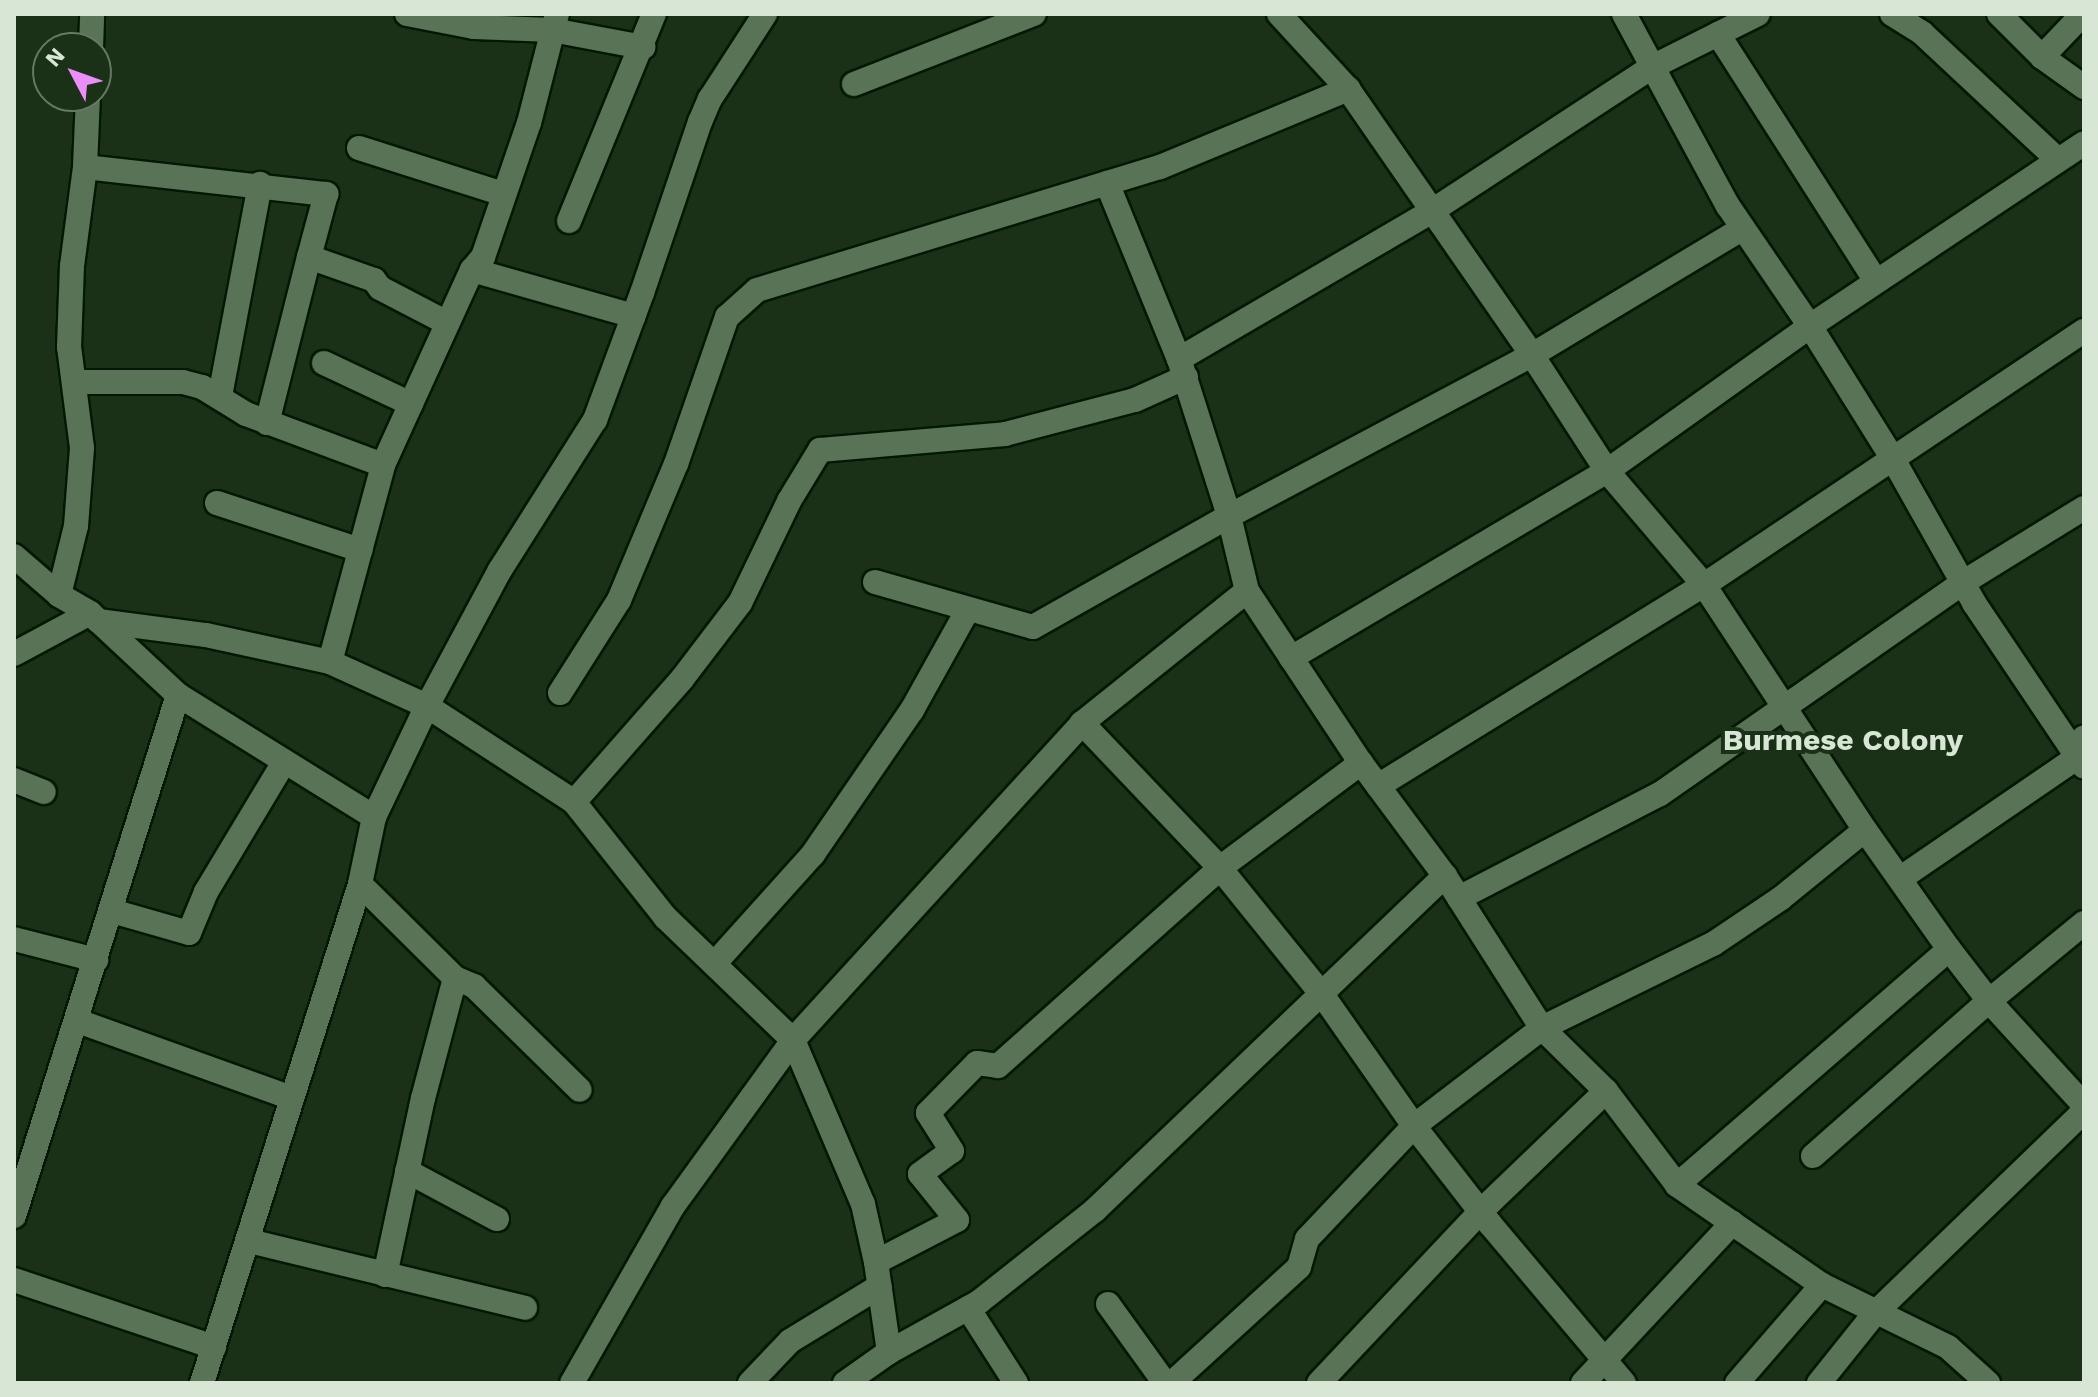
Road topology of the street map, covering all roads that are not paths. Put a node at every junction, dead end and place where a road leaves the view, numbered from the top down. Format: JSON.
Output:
{"nodes":[{"id":1,"x":407,"y":14,"type":"edge"},
{"id":2,"x":654,"y":14,"type":"edge"},
{"id":3,"x":765,"y":14,"type":"edge"},
{"id":4,"x":1034,"y":14,"type":"edge"},
{"id":5,"x":1279,"y":14,"type":"edge"},
{"id":6,"x":1624,"y":14,"type":"edge"},
{"id":7,"x":1758,"y":14,"type":"edge"},
{"id":8,"x":1892,"y":14,"type":"edge"},
{"id":9,"x":1999,"y":14,"type":"edge"},
{"id":10,"x":2083,"y":14,"type":"edge"},
{"id":11,"x":555,"y":22,"type":"edge"},
{"id":12,"x":1718,"y":34,"type":"junction"},
{"id":13,"x":643,"y":47,"type":"junction"},
{"id":14,"x":2042,"y":57,"type":"junction"},
{"id":15,"x":1654,"y":66,"type":"junction"},
{"id":16,"x":854,"y":84,"type":"dead end"},
{"id":17,"x":2084,"y":87,"type":"edge"},
{"id":18,"x":1348,"y":89,"type":"junction"},
{"id":19,"x":87,"y":112,"type":"edge"},
{"id":20,"x":2084,"y":143,"type":"edge"},
{"id":21,"x":359,"y":148,"type":"dead end"},
{"id":22,"x":2057,"y":159,"type":"junction"},
{"id":23,"x":85,"y":167,"type":"junction"},
{"id":24,"x":1107,"y":183,"type":"junction"},
{"id":25,"x":260,"y":184,"type":"junction"},
{"id":26,"x":503,"y":194,"type":"junction"},
{"id":27,"x":1432,"y":211,"type":"junction"},
{"id":28,"x":569,"y":221,"type":"dead end"},
{"id":29,"x":1743,"y":228,"type":"junction"},
{"id":30,"x":309,"y":257,"type":"junction"},
{"id":31,"x":472,"y":270,"type":"junction"},
{"id":32,"x":1876,"y":281,"type":"junction"},
{"id":33,"x":634,"y":316,"type":"junction"},
{"id":34,"x":447,"y":323,"type":"junction"},
{"id":35,"x":1810,"y":326,"type":"junction"},
{"id":36,"x":2084,"y":331,"type":"edge"},
{"id":37,"x":1532,"y":355,"type":"junction"},
{"id":38,"x":324,"y":363,"type":"dead end"},
{"id":39,"x":1182,"y":368,"type":"junction"},
{"id":40,"x":74,"y":382,"type":"junction"},
{"id":41,"x":220,"y":396,"type":"junction"},
{"id":42,"x":411,"y":404,"type":"junction"},
{"id":43,"x":267,"y":423,"type":"junction"},
{"id":44,"x":1893,"y":459,"type":"junction"},
{"id":45,"x":383,"y":465,"type":"junction"},
{"id":46,"x":1607,"y":471,"type":"junction"},
{"id":47,"x":217,"y":503,"type":"dead end"},
{"id":48,"x":2084,"y":508,"type":"edge"},
{"id":49,"x":1229,"y":516,"type":"junction"},
{"id":50,"x":360,"y":550,"type":"junction"},
{"id":51,"x":14,"y":556,"type":"edge"},
{"id":52,"x":875,"y":582,"type":"dead end"},
{"id":53,"x":1964,"y":582,"type":"junction"},
{"id":54,"x":1704,"y":585,"type":"junction"},
{"id":55,"x":1247,"y":591,"type":"junction"},
{"id":56,"x":59,"y":595,"type":"junction"},
{"id":57,"x":967,"y":611,"type":"junction"},
{"id":58,"x":94,"y":617,"type":"junction"},
{"id":59,"x":14,"y":654,"type":"edge"},
{"id":60,"x":1291,"y":658,"type":"junction"},
{"id":61,"x":330,"y":662,"type":"junction"},
{"id":62,"x":560,"y":693,"type":"dead end"},
{"id":63,"x":178,"y":695,"type":"junction"},
{"id":64,"x":1785,"y":705,"type":"junction"},
{"id":65,"x":427,"y":706,"type":"junction"},
{"id":66,"x":1082,"y":723,"type":"junction"},
{"id":67,"x":2081,"y":754,"type":"edge"},
{"id":68,"x":284,"y":762,"type":"junction"},
{"id":69,"x":1361,"y":763,"type":"junction"},
{"id":70,"x":14,"y":780,"type":"edge"},
{"id":71,"x":1378,"y":786,"type":"junction"},
{"id":72,"x":44,"y":792,"type":"dead end"},
{"id":73,"x":574,"y":802,"type":"junction"},
{"id":74,"x":374,"y":817,"type":"junction"},
{"id":75,"x":1865,"y":830,"type":"junction"},
{"id":76,"x":1220,"y":868,"type":"junction"},
{"id":77,"x":1445,"y":876,"type":"junction"},
{"id":78,"x":1901,"y":878,"type":"junction"},
{"id":79,"x":360,"y":884,"type":"junction"},
{"id":80,"x":1459,"y":898,"type":"junction"},
{"id":81,"x":112,"y":911,"type":"junction"},
{"id":82,"x":2084,"y":923,"type":"edge"},
{"id":83,"x":14,"y":939,"type":"edge"},
{"id":84,"x":1949,"y":949,"type":"junction"},
{"id":85,"x":96,"y":960,"type":"junction"},
{"id":86,"x":715,"y":963,"type":"junction"},
{"id":87,"x":455,"y":978,"type":"junction"},
{"id":88,"x":1321,"y":993,"type":"junction"},
{"id":89,"x":1989,"y":1001,"type":"junction"},
{"id":90,"x":78,"y":1021,"type":"junction"},
{"id":91,"x":1542,"y":1028,"type":"junction"},
{"id":92,"x":793,"y":1040,"type":"junction"},
{"id":93,"x":580,"y":1090,"type":"dead end"},
{"id":94,"x":1606,"y":1091,"type":"junction"},
{"id":95,"x":292,"y":1098,"type":"junction"},
{"id":96,"x":2084,"y":1108,"type":"edge"},
{"id":97,"x":1414,"y":1126,"type":"junction"},
{"id":98,"x":1813,"y":1156,"type":"dead end"},
{"id":99,"x":407,"y":1171,"type":"junction"},
{"id":100,"x":1677,"y":1185,"type":"junction"},
{"id":101,"x":1481,"y":1211,"type":"junction"},
{"id":102,"x":14,"y":1216,"type":"edge"},
{"id":103,"x":497,"y":1219,"type":"dead end"},
{"id":104,"x":1732,"y":1223,"type":"junction"},
{"id":105,"x":249,"y":1241,"type":"junction"},
{"id":106,"x":878,"y":1274,"type":"junction"},
{"id":107,"x":385,"y":1275,"type":"junction"},
{"id":108,"x":14,"y":1280,"type":"edge"},
{"id":109,"x":1822,"y":1285,"type":"junction"},
{"id":110,"x":1108,"y":1304,"type":"dead end"},
{"id":111,"x":525,"y":1308,"type":"dead end"},
{"id":112,"x":968,"y":1308,"type":"junction"},
{"id":113,"x":1875,"y":1313,"type":"junction"},
{"id":114,"x":214,"y":1347,"type":"junction"},
{"id":115,"x":889,"y":1352,"type":"junction"},
{"id":116,"x":1606,"y":1362,"type":"junction"},
{"id":117,"x":202,"y":1383,"type":"edge"},
{"id":118,"x":572,"y":1383,"type":"edge"},
{"id":119,"x":750,"y":1383,"type":"edge"},
{"id":120,"x":845,"y":1383,"type":"edge"},
{"id":121,"x":1016,"y":1383,"type":"edge"},
{"id":122,"x":1165,"y":1383,"type":"edge"},
{"id":123,"x":1172,"y":1383,"type":"edge"},
{"id":124,"x":1319,"y":1383,"type":"edge"},
{"id":125,"x":1583,"y":1383,"type":"edge"},
{"id":126,"x":1624,"y":1383,"type":"edge"},
{"id":127,"x":1737,"y":1383,"type":"edge"},
{"id":128,"x":1819,"y":1383,"type":"edge"},
{"id":129,"x":1988,"y":1383,"type":"edge"}],
"edges":[{"from":1,"to":11,"type":"street"},
{"from":2,"to":13,"type":"street"},
{"from":3,"to":33,"type":"street"},
{"from":4,"to":16,"type":"street"},
{"from":5,"to":18,"type":"street"},
{"from":6,"to":15,"type":"street"},
{"from":7,"to":12,"type":"street"},
{"from":8,"to":22,"type":"street"},
{"from":9,"to":14,"type":"street"},
{"from":10,"to":14,"type":"street"},
{"from":11,"to":13,"type":"street"},
{"from":11,"to":26,"type":"street"},
{"from":12,"to":15,"type":"street"},
{"from":12,"to":32,"type":"street"},
{"from":13,"to":28,"type":"street"},
{"from":14,"to":17,"type":"street"},
{"from":15,"to":27,"type":"street"},
{"from":15,"to":29,"type":"street"},
{"from":18,"to":24,"type":"street"},
{"from":18,"to":27,"type":"street"},
{"from":19,"to":23,"type":"street"},
{"from":20,"to":22,"type":"street"},
{"from":21,"to":26,"type":"street"},
{"from":22,"to":32,"type":"street"},
{"from":23,"to":25,"type":"street"},
{"from":23,"to":40,"type":"street"},
{"from":24,"to":39,"type":"street"},
{"from":24,"to":62,"type":"street"},
{"from":25,"to":30,"type":"street"},
{"from":25,"to":41,"type":"street"},
{"from":26,"to":31,"type":"street"},
{"from":27,"to":37,"type":"street"},
{"from":27,"to":39,"type":"street"},
{"from":29,"to":35,"type":"street"},
{"from":29,"to":37,"type":"street"},
{"from":30,"to":34,"type":"street"},
{"from":30,"to":43,"type":"street"},
{"from":31,"to":33,"type":"street"},
{"from":31,"to":34,"type":"street"},
{"from":32,"to":35,"type":"street"},
{"from":33,"to":65,"type":"street"},
{"from":34,"to":42,"type":"street"},
{"from":35,"to":44,"type":"street"},
{"from":35,"to":46,"type":"street"},
{"from":36,"to":44,"type":"street"},
{"from":37,"to":46,"type":"street"},
{"from":37,"to":49,"type":"street"},
{"from":38,"to":42,"type":"street"},
{"from":39,"to":49,"type":"street"},
{"from":39,"to":73,"type":"street"},
{"from":40,"to":41,"type":"street"},
{"from":40,"to":56,"type":"street"},
{"from":41,"to":43,"type":"street"},
{"from":42,"to":45,"type":"street"},
{"from":43,"to":45,"type":"street"},
{"from":44,"to":53,"type":"street"},
{"from":44,"to":54,"type":"street"},
{"from":45,"to":50,"type":"street"},
{"from":46,"to":54,"type":"street"},
{"from":46,"to":60,"type":"street"},
{"from":47,"to":50,"type":"street"},
{"from":48,"to":53,"type":"street"},
{"from":49,"to":55,"type":"street"},
{"from":49,"to":57,"type":"street"},
{"from":50,"to":61,"type":"street"},
{"from":51,"to":56,"type":"street"},
{"from":52,"to":57,"type":"street"},
{"from":53,"to":64,"type":"street"},
{"from":53,"to":67,"type":"street"},
{"from":54,"to":64,"type":"street"},
{"from":54,"to":71,"type":"street"},
{"from":55,"to":60,"type":"street"},
{"from":55,"to":66,"type":"street"},
{"from":56,"to":58,"type":"street"},
{"from":57,"to":86,"type":"street"},
{"from":58,"to":59,"type":"street"},
{"from":58,"to":61,"type":"street"},
{"from":58,"to":63,"type":"street"},
{"from":60,"to":69,"type":"street"},
{"from":61,"to":65,"type":"street"},
{"from":63,"to":68,"type":"street"},
{"from":63,"to":81,"type":"street"},
{"from":64,"to":75,"type":"street"},
{"from":64,"to":80,"type":"street"},
{"from":65,"to":73,"type":"street"},
{"from":65,"to":74,"type":"street"},
{"from":66,"to":76,"type":"street"},
{"from":66,"to":92,"type":"street"},
{"from":67,"to":78,"type":"street"},
{"from":68,"to":74,"type":"street"},
{"from":68,"to":81,"type":"street"},
{"from":69,"to":71,"type":"street"},
{"from":69,"to":76,"type":"street"},
{"from":70,"to":72,"type":"street"},
{"from":71,"to":77,"type":"street"},
{"from":73,"to":86,"type":"street"},
{"from":74,"to":79,"type":"street"},
{"from":75,"to":78,"type":"street"},
{"from":75,"to":91,"type":"street"},
{"from":76,"to":88,"type":"street"},
{"from":76,"to":106,"type":"street"},
{"from":77,"to":80,"type":"street"},
{"from":77,"to":88,"type":"street"},
{"from":78,"to":84,"type":"street"},
{"from":79,"to":87,"type":"street"},
{"from":79,"to":95,"type":"street"},
{"from":80,"to":91,"type":"street"},
{"from":81,"to":85,"type":"street"},
{"from":82,"to":89,"type":"street"},
{"from":83,"to":85,"type":"street"},
{"from":84,"to":89,"type":"street"},
{"from":84,"to":100,"type":"street"},
{"from":85,"to":90,"type":"street"},
{"from":86,"to":92,"type":"street"},
{"from":87,"to":93,"type":"street"},
{"from":87,"to":99,"type":"street"},
{"from":88,"to":97,"type":"street"},
{"from":88,"to":112,"type":"street"},
{"from":89,"to":96,"type":"street"},
{"from":89,"to":98,"type":"street"},
{"from":90,"to":95,"type":"street"},
{"from":90,"to":102,"type":"street"},
{"from":91,"to":94,"type":"street"},
{"from":91,"to":97,"type":"street"},
{"from":92,"to":106,"type":"street"},
{"from":92,"to":118,"type":"street"},
{"from":94,"to":100,"type":"street"},
{"from":94,"to":101,"type":"street"},
{"from":95,"to":105,"type":"street"},
{"from":96,"to":113,"type":"street"},
{"from":97,"to":101,"type":"street"},
{"from":97,"to":123,"type":"street"},
{"from":99,"to":103,"type":"street"},
{"from":99,"to":107,"type":"street"},
{"from":100,"to":104,"type":"street"},
{"from":101,"to":116,"type":"street"},
{"from":101,"to":124,"type":"street"},
{"from":104,"to":109,"type":"street"},
{"from":104,"to":116,"type":"street"},
{"from":105,"to":107,"type":"street"},
{"from":105,"to":114,"type":"street"},
{"from":106,"to":115,"type":"street"},
{"from":106,"to":119,"type":"street"},
{"from":107,"to":111,"type":"street"},
{"from":108,"to":114,"type":"street"},
{"from":109,"to":113,"type":"street"},
{"from":109,"to":127,"type":"street"},
{"from":110,"to":122,"type":"street"},
{"from":112,"to":115,"type":"street"},
{"from":112,"to":121,"type":"street"},
{"from":113,"to":128,"type":"street"},
{"from":113,"to":129,"type":"street"},
{"from":114,"to":117,"type":"street"},
{"from":115,"to":120,"type":"street"},
{"from":116,"to":125,"type":"street"},
{"from":116,"to":126,"type":"street"}]}
